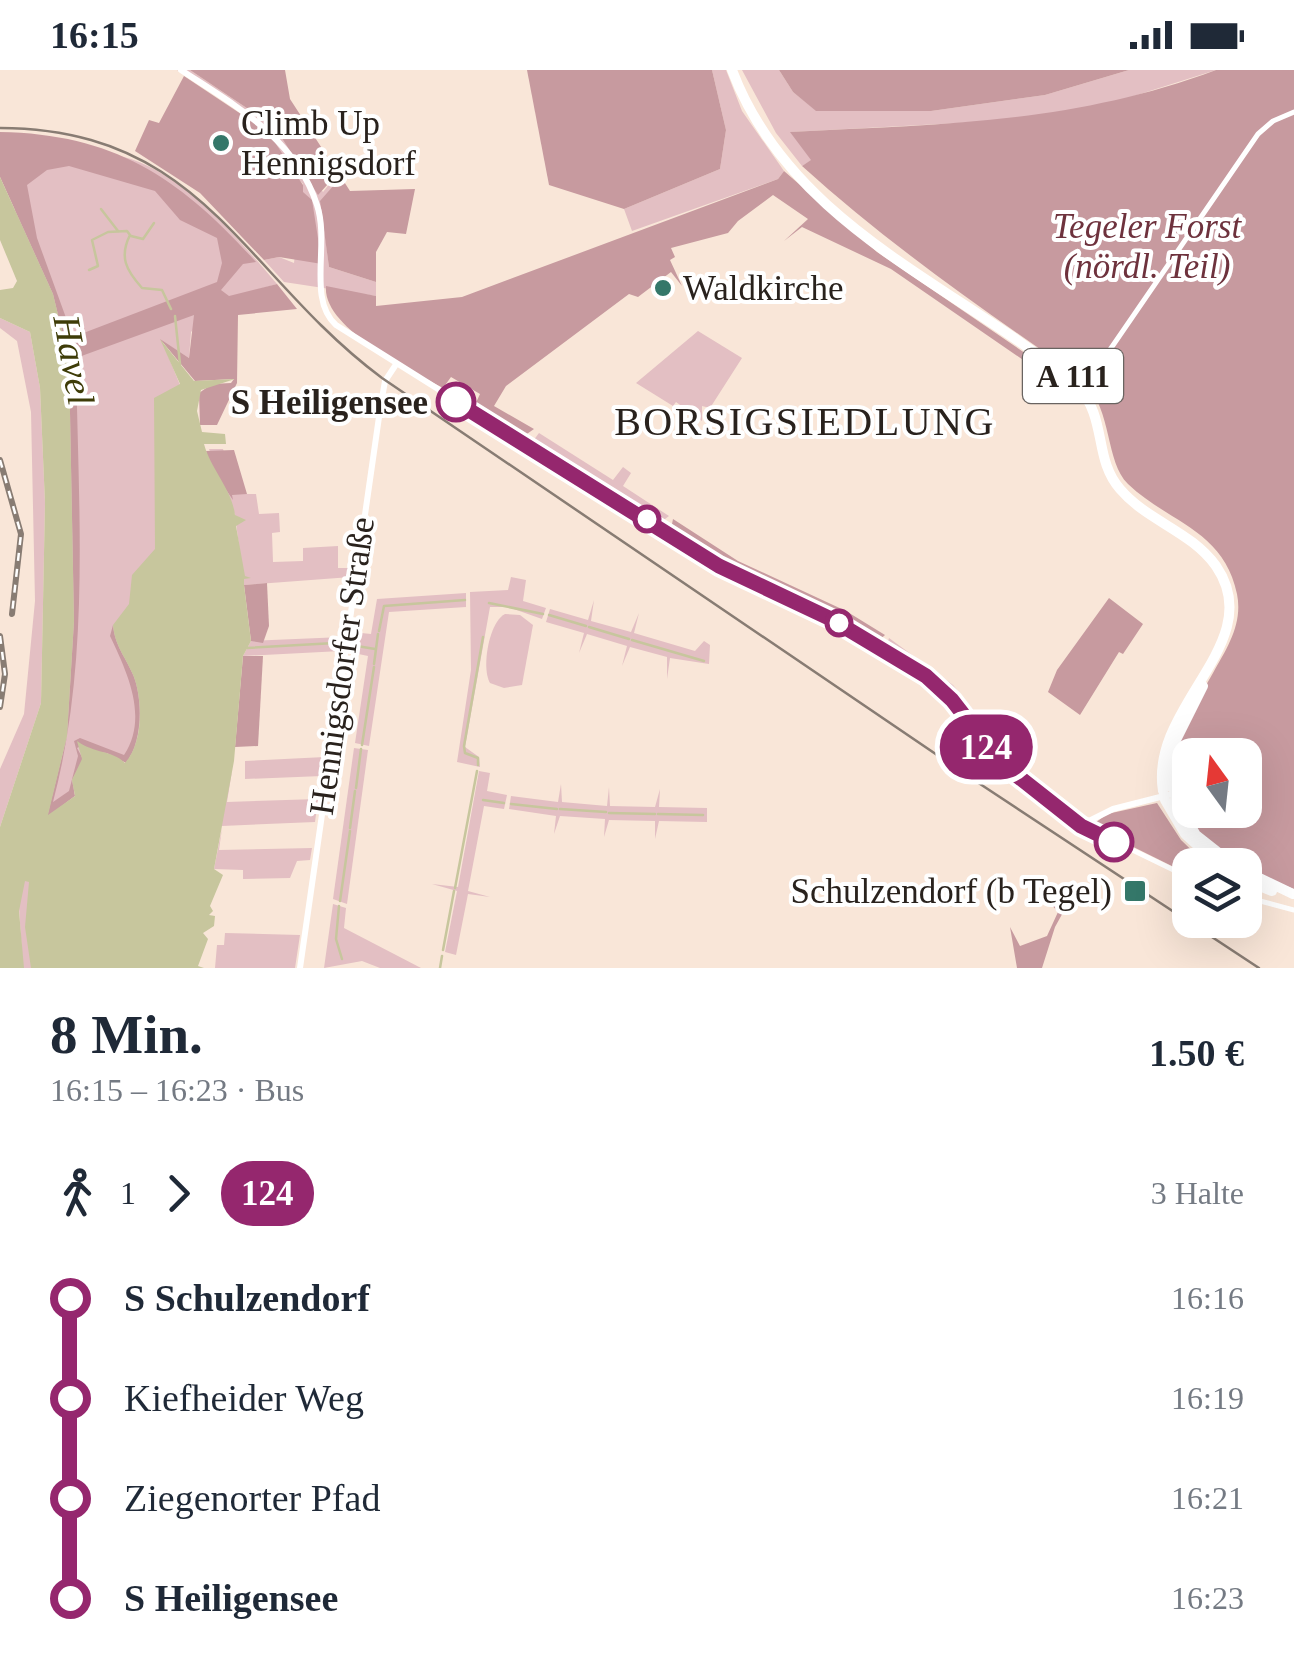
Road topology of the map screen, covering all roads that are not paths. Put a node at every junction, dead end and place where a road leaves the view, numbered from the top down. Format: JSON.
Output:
{"nodes":[{"id":1,"x":182,"y":70,"type":"edge"},
{"id":2,"x":735,"y":70,"type":"edge"},
{"id":3,"x":1294,"y":112,"type":"edge"},
{"id":4,"x":395,"y":366,"type":"junction"},
{"id":5,"x":1079,"y":395,"type":"dead end"},
{"id":6,"x":1166,"y":795,"type":"junction"},
{"id":7,"x":1081,"y":826,"type":"junction"},
{"id":8,"x":1196,"y":848,"type":"edge"},
{"id":9,"x":1212,"y":848,"type":"edge"},
{"id":10,"x":1172,"y":869,"type":"edge"},
{"id":11,"x":1262,"y":884,"type":"edge"},
{"id":12,"x":1294,"y":896,"type":"edge"},
{"id":13,"x":1262,"y":901,"type":"edge"},
{"id":14,"x":1294,"y":910,"type":"edge"},
{"id":15,"x":300,"y":968,"type":"edge"}],
"edges":[{"from":1,"to":4,"type":"main road"},
{"from":2,"to":6,"type":"highway","number":"A 111"},
{"from":3,"to":5,"type":"street"},
{"from":4,"to":7,"type":"main road"},
{"from":4,"to":15,"type":"main road","name":"Hennigsdorfer Straße"},
{"from":6,"to":7,"type":"main road"},
{"from":6,"to":8,"type":"highway"},
{"from":6,"to":9,"type":"highway"},
{"from":7,"to":10,"type":"street"},
{"from":11,"to":12,"type":"highway"},
{"from":13,"to":14,"type":"street"}]}
